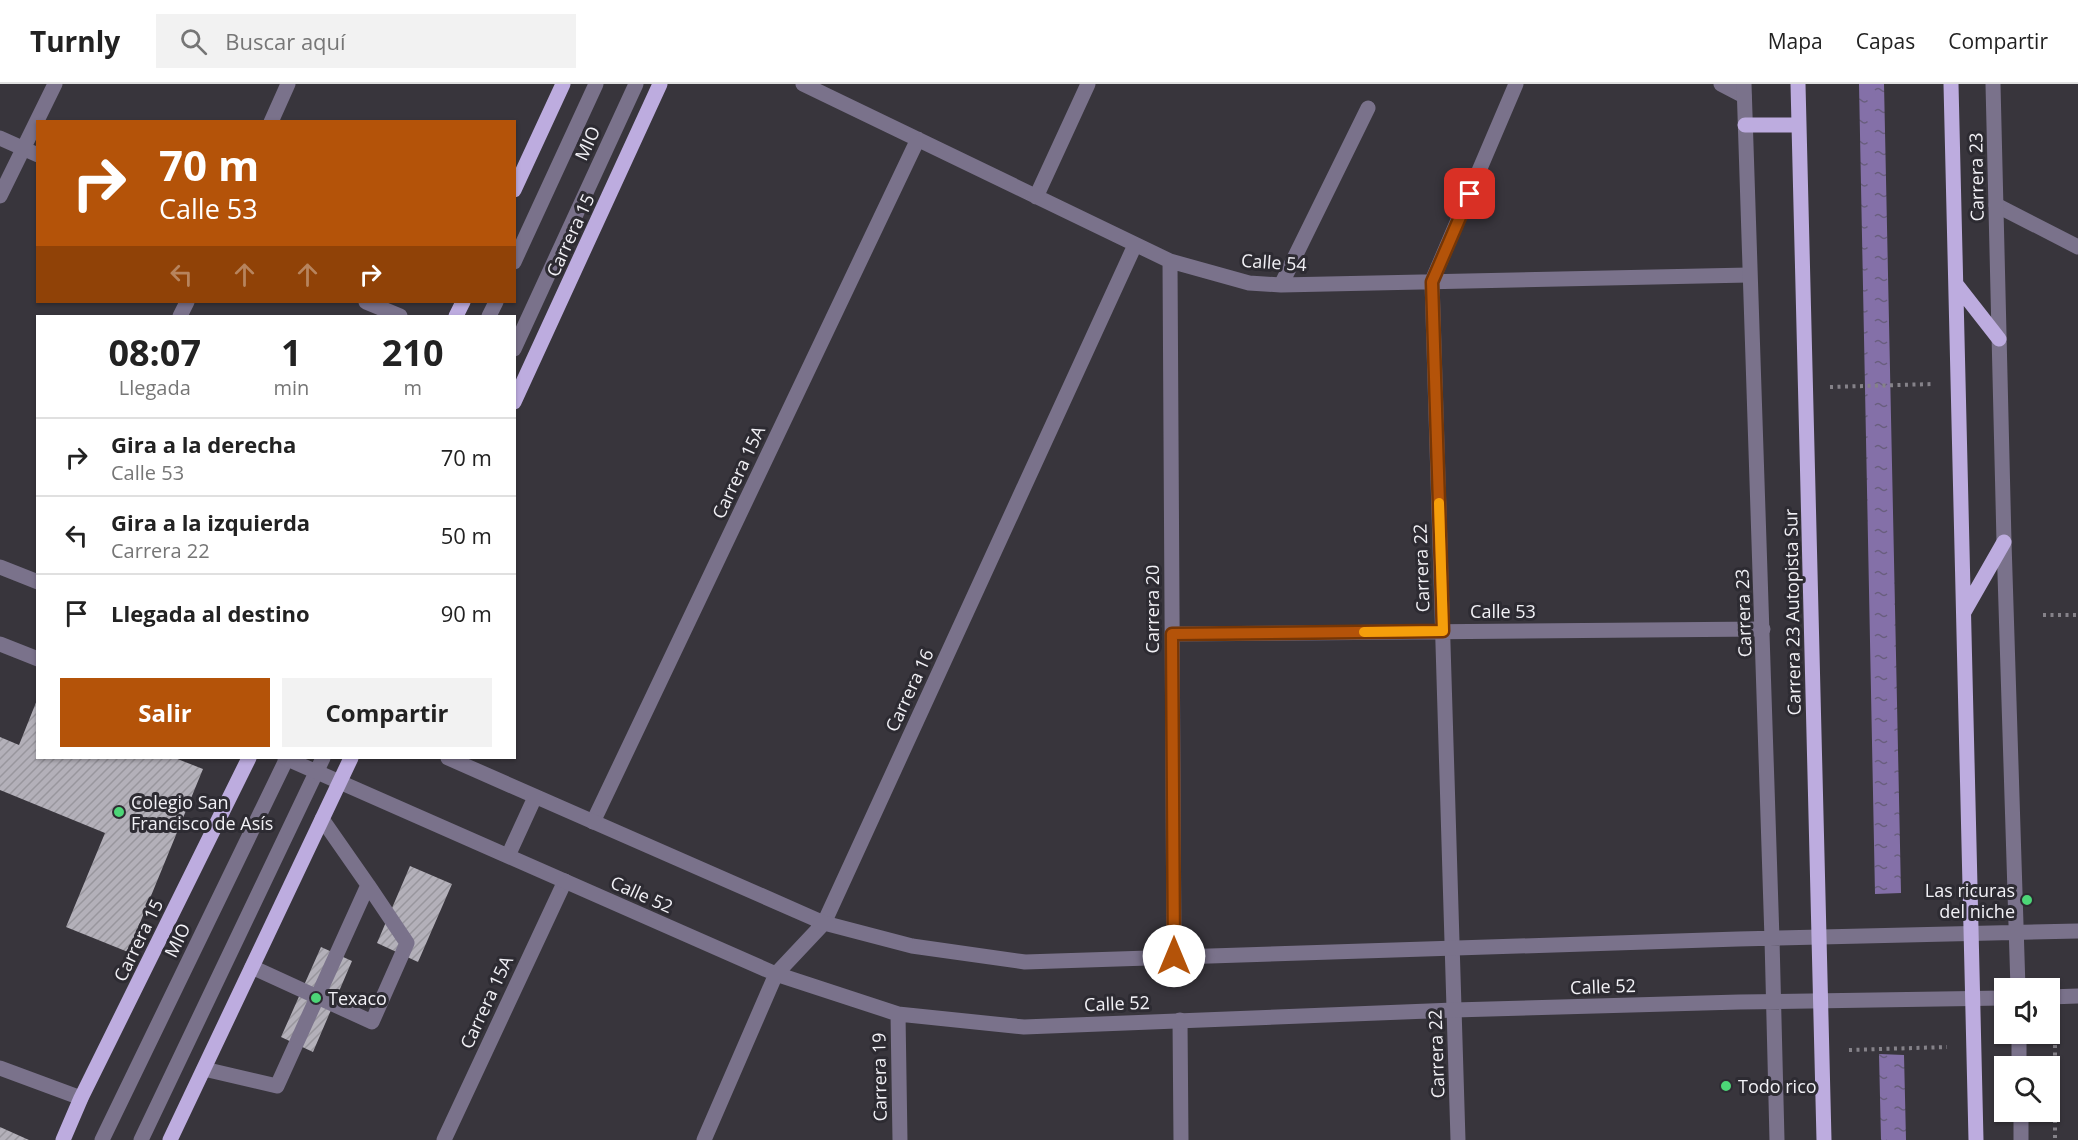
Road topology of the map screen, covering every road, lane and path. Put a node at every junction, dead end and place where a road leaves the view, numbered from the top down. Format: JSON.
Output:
{"nodes":[{"id":1,"x":55,"y":84,"type":"edge"},
{"id":2,"x":288,"y":84,"type":"edge"},
{"id":3,"x":563,"y":84,"type":"edge"},
{"id":4,"x":596,"y":84,"type":"edge"},
{"id":5,"x":636,"y":84,"type":"edge"},
{"id":6,"x":660,"y":84,"type":"edge"},
{"id":7,"x":802,"y":84,"type":"edge"},
{"id":8,"x":1088,"y":84,"type":"edge"},
{"id":9,"x":1516,"y":84,"type":"edge"},
{"id":10,"x":1721,"y":84,"type":"edge"},
{"id":11,"x":1798,"y":84,"type":"edge"},
{"id":12,"x":1951,"y":84,"type":"edge"},
{"id":13,"x":1993,"y":84,"type":"edge"},
{"id":14,"x":1744,"y":90,"type":"edge"},
{"id":15,"x":1368,"y":108,"type":"dead end"},
{"id":16,"x":37,"y":120,"type":"edge"},
{"id":17,"x":272,"y":120,"type":"edge"},
{"id":18,"x":36,"y":123,"type":"edge"},
{"id":19,"x":1744,"y":125,"type":"junction"},
{"id":20,"x":1799,"y":125,"type":"junction"},
{"id":21,"x":0,"y":138,"type":"edge"},
{"id":22,"x":918,"y":139,"type":"junction"},
{"id":23,"x":23,"y":149,"type":"junction"},
{"id":24,"x":36,"y":154,"type":"edge"},
{"id":25,"x":516,"y":186,"type":"edge"},
{"id":26,"x":0,"y":196,"type":"edge"},
{"id":27,"x":1036,"y":197,"type":"junction"},
{"id":28,"x":1996,"y":205,"type":"junction"},
{"id":29,"x":1135,"y":245,"type":"junction"},
{"id":30,"x":2078,"y":247,"type":"edge"},
{"id":31,"x":516,"y":258,"type":"edge"},
{"id":32,"x":1170,"y":261,"type":"junction"},
{"id":33,"x":1749,"y":275,"type":"junction"},
{"id":34,"x":1432,"y":282,"type":"junction"},
{"id":35,"x":1956,"y":284,"type":"junction"},
{"id":36,"x":1281,"y":285,"type":"junction"},
{"id":37,"x":368,"y":303,"type":"edge"},
{"id":38,"x":398,"y":315,"type":"edge"},
{"id":39,"x":1999,"y":339,"type":"junction"},
{"id":40,"x":516,"y":345,"type":"edge"},
{"id":41,"x":1943,"y":384,"type":"dead end"},
{"id":42,"x":1843,"y":386,"type":"dead end"},
{"id":43,"x":516,"y":398,"type":"edge"},
{"id":44,"x":2004,"y":542,"type":"junction"},
{"id":45,"x":0,"y":567,"type":"edge"},
{"id":46,"x":36,"y":581,"type":"edge"},
{"id":47,"x":1964,"y":612,"type":"junction"},
{"id":48,"x":2043,"y":615,"type":"dead end"},
{"id":49,"x":2078,"y":615,"type":"edge"},
{"id":50,"x":1763,"y":629,"type":"junction"},
{"id":51,"x":1443,"y":631,"type":"junction"},
{"id":52,"x":1172,"y":634,"type":"junction"},
{"id":53,"x":0,"y":644,"type":"edge"},
{"id":54,"x":36,"y":658,"type":"edge"},
{"id":55,"x":249,"y":759,"type":"edge"},
{"id":56,"x":286,"y":759,"type":"edge"},
{"id":57,"x":292,"y":759,"type":"edge"},
{"id":58,"x":351,"y":759,"type":"edge"},
{"id":59,"x":450,"y":759,"type":"edge"},
{"id":60,"x":320,"y":764,"type":"edge"},
{"id":61,"x":340,"y":781,"type":"junction"},
{"id":62,"x":536,"y":797,"type":"junction"},
{"id":63,"x":322,"y":819,"type":"junction"},
{"id":64,"x":593,"y":822,"type":"junction"},
{"id":65,"x":508,"y":856,"type":"junction"},
{"id":66,"x":565,"y":881,"type":"junction"},
{"id":67,"x":368,"y":885,"type":"junction"},
{"id":68,"x":824,"y":923,"type":"junction"},
{"id":69,"x":2078,"y":931,"type":"edge"},
{"id":70,"x":2016,"y":932,"type":"junction"},
{"id":71,"x":1971,"y":934,"type":"junction"},
{"id":72,"x":1819,"y":938,"type":"junction"},
{"id":73,"x":1772,"y":939,"type":"junction"},
{"id":74,"x":1452,"y":949,"type":"junction"},
{"id":75,"x":1174,"y":956,"type":"junction"},
{"id":76,"x":252,"y":967,"type":"junction"},
{"id":77,"x":776,"y":974,"type":"junction"},
{"id":78,"x":2018,"y":978,"type":"edge"},
{"id":79,"x":316,"y":996,"type":"junction"},
{"id":80,"x":2078,"y":996,"type":"edge"},
{"id":81,"x":2060,"y":997,"type":"edge"},
{"id":82,"x":1994,"y":998,"type":"edge"},
{"id":83,"x":1974,"y":999,"type":"junction"},
{"id":84,"x":1821,"y":1001,"type":"junction"},
{"id":85,"x":1773,"y":1002,"type":"junction"},
{"id":86,"x":1454,"y":1010,"type":"junction"},
{"id":87,"x":898,"y":1014,"type":"junction"},
{"id":88,"x":1180,"y":1020,"type":"junction"},
{"id":89,"x":2055,"y":1045,"type":"dead end"},
{"id":90,"x":1947,"y":1047,"type":"dead end"},
{"id":91,"x":1849,"y":1050,"type":"dead end"},
{"id":92,"x":0,"y":1068,"type":"edge"},
{"id":93,"x":204,"y":1069,"type":"junction"},
{"id":94,"x":81,"y":1098,"type":"junction"},
{"id":95,"x":2021,"y":1122,"type":"edge"},
{"id":96,"x":63,"y":1140,"type":"edge"},
{"id":97,"x":102,"y":1140,"type":"edge"},
{"id":98,"x":141,"y":1140,"type":"edge"},
{"id":99,"x":170,"y":1140,"type":"edge"},
{"id":100,"x":444,"y":1140,"type":"edge"},
{"id":101,"x":704,"y":1140,"type":"edge"},
{"id":102,"x":900,"y":1140,"type":"edge"},
{"id":103,"x":1181,"y":1140,"type":"edge"},
{"id":104,"x":1458,"y":1140,"type":"edge"},
{"id":105,"x":1777,"y":1140,"type":"edge"},
{"id":106,"x":1824,"y":1140,"type":"edge"},
{"id":107,"x":1976,"y":1140,"type":"edge"},
{"id":108,"x":2021,"y":1140,"type":"edge"},
{"id":109,"x":2055,"y":1140,"type":"edge"}],
"edges":[{"from":1,"to":16,"type":"street"},
{"from":2,"to":17,"type":"street"},
{"from":3,"to":25,"type":"main road"},
{"from":4,"to":31,"type":"street","name":"MIO"},
{"from":5,"to":40,"type":"street","name":"MIO"},
{"from":6,"to":43,"type":"main road","name":"Carrera 15"},
{"from":7,"to":22,"type":"street","name":"Calle 54"},
{"from":8,"to":27,"type":"street"},
{"from":9,"to":34,"type":"street","name":"Carrera 22"},
{"from":10,"to":14,"type":"street"},
{"from":11,"to":20,"type":"main road","name":"Carrera 23 Autopista Sur"},
{"from":12,"to":35,"type":"main road"},
{"from":13,"to":28,"type":"street","name":"Carrera 23"},
{"from":14,"to":19,"type":"street","name":"Carrera 23"},
{"from":15,"to":36,"type":"street"},
{"from":18,"to":23,"type":"street"},
{"from":19,"to":20,"type":"main road"},
{"from":19,"to":33,"type":"street","name":"Carrera 23"},
{"from":20,"to":72,"type":"main road","name":"Carrera 23 Autopista Sur"},
{"from":21,"to":23,"type":"street"},
{"from":22,"to":27,"type":"street","name":"Calle 54"},
{"from":22,"to":64,"type":"street","name":"Carrera 15A"},
{"from":23,"to":24,"type":"street"},
{"from":23,"to":26,"type":"street"},
{"from":27,"to":29,"type":"street","name":"Calle 54"},
{"from":28,"to":30,"type":"street"},
{"from":28,"to":39,"type":"street","name":"Carrera 23"},
{"from":29,"to":32,"type":"street","name":"Calle 54"},
{"from":29,"to":68,"type":"street","name":"Carrera 16"},
{"from":32,"to":36,"type":"street","name":"Calle 54"},
{"from":32,"to":52,"type":"street","name":"Carrera 20"},
{"from":33,"to":34,"type":"street","name":"Calle 54"},
{"from":33,"to":50,"type":"street","name":"Carrera 23"},
{"from":34,"to":36,"type":"street","name":"Calle 54"},
{"from":34,"to":51,"type":"street","name":"Carrera 22"},
{"from":35,"to":39,"type":"main road"},
{"from":35,"to":47,"type":"main road"},
{"from":37,"to":38,"type":"street"},
{"from":39,"to":44,"type":"street","name":"Carrera 23"},
{"from":41,"to":42,"type":"path"},
{"from":44,"to":47,"type":"main road"},
{"from":44,"to":70,"type":"street","name":"Carrera 23"},
{"from":45,"to":46,"type":"street"},
{"from":47,"to":71,"type":"main road"},
{"from":48,"to":49,"type":"path"},
{"from":50,"to":51,"type":"street","name":"Calle 53"},
{"from":50,"to":73,"type":"street","name":"Carrera 23"},
{"from":51,"to":52,"type":"street","name":"Calle 53"},
{"from":51,"to":74,"type":"street","name":"Carrera 22"},
{"from":52,"to":75,"type":"street","name":"Carrera 20"},
{"from":53,"to":54,"type":"street"},
{"from":55,"to":94,"type":"main road","name":"Carrera 15"},
{"from":56,"to":97,"type":"street","name":"MIO"},
{"from":57,"to":60,"type":"street","name":"Calle 52"},
{"from":58,"to":61,"type":"main road"},
{"from":59,"to":62,"type":"street"},
{"from":60,"to":61,"type":"street","name":"Calle 52"},
{"from":60,"to":98,"type":"street"},
{"from":61,"to":63,"type":"main road"},
{"from":61,"to":65,"type":"street","name":"Calle 52"},
{"from":62,"to":64,"type":"street"},
{"from":62,"to":65,"type":"street"},
{"from":63,"to":67,"type":"street"},
{"from":63,"to":76,"type":"main road"},
{"from":64,"to":68,"type":"street"},
{"from":65,"to":66,"type":"street","name":"Calle 52"},
{"from":66,"to":77,"type":"street","name":"Calle 52"},
{"from":66,"to":100,"type":"street","name":"Carrera 15A"},
{"from":67,"to":79,"type":"street"},
{"from":67,"to":79,"type":"street"},
{"from":68,"to":75,"type":"street"},
{"from":68,"to":77,"type":"street","name":"Carrera 16"},
{"from":69,"to":70,"type":"street"},
{"from":70,"to":71,"type":"street"},
{"from":70,"to":78,"type":"street","name":"Carrera 23"},
{"from":71,"to":72,"type":"street"},
{"from":71,"to":83,"type":"main road"},
{"from":72,"to":73,"type":"street"},
{"from":72,"to":84,"type":"main road","name":"Carrera 23 Autopista Sur"},
{"from":73,"to":74,"type":"street"},
{"from":73,"to":85,"type":"street","name":"Carrera 23"},
{"from":74,"to":75,"type":"street"},
{"from":74,"to":86,"type":"street","name":"Carrera 22"},
{"from":76,"to":79,"type":"street"},
{"from":76,"to":93,"type":"main road"},
{"from":77,"to":87,"type":"street","name":"Calle 52"},
{"from":77,"to":101,"type":"street","name":"Carrera 16"},
{"from":79,"to":93,"type":"street"},
{"from":80,"to":81,"type":"street"},
{"from":82,"to":83,"type":"street","name":"Calle 52"},
{"from":83,"to":84,"type":"street","name":"Calle 52"},
{"from":83,"to":107,"type":"main road"},
{"from":84,"to":85,"type":"street","name":"Calle 52"},
{"from":84,"to":106,"type":"main road","name":"Carrera 23 Autopista Sur"},
{"from":85,"to":86,"type":"street","name":"Calle 52"},
{"from":85,"to":105,"type":"street","name":"Carrera 23"},
{"from":86,"to":88,"type":"street","name":"Calle 52"},
{"from":86,"to":104,"type":"street","name":"Carrera 22"},
{"from":87,"to":88,"type":"street","name":"Calle 52"},
{"from":87,"to":102,"type":"street","name":"Carrera 19"},
{"from":88,"to":103,"type":"street"},
{"from":89,"to":109,"type":"path"},
{"from":90,"to":91,"type":"path"},
{"from":92,"to":94,"type":"street"},
{"from":93,"to":99,"type":"main road"},
{"from":94,"to":96,"type":"main road","name":"Carrera 15"},
{"from":95,"to":108,"type":"street"}]}
